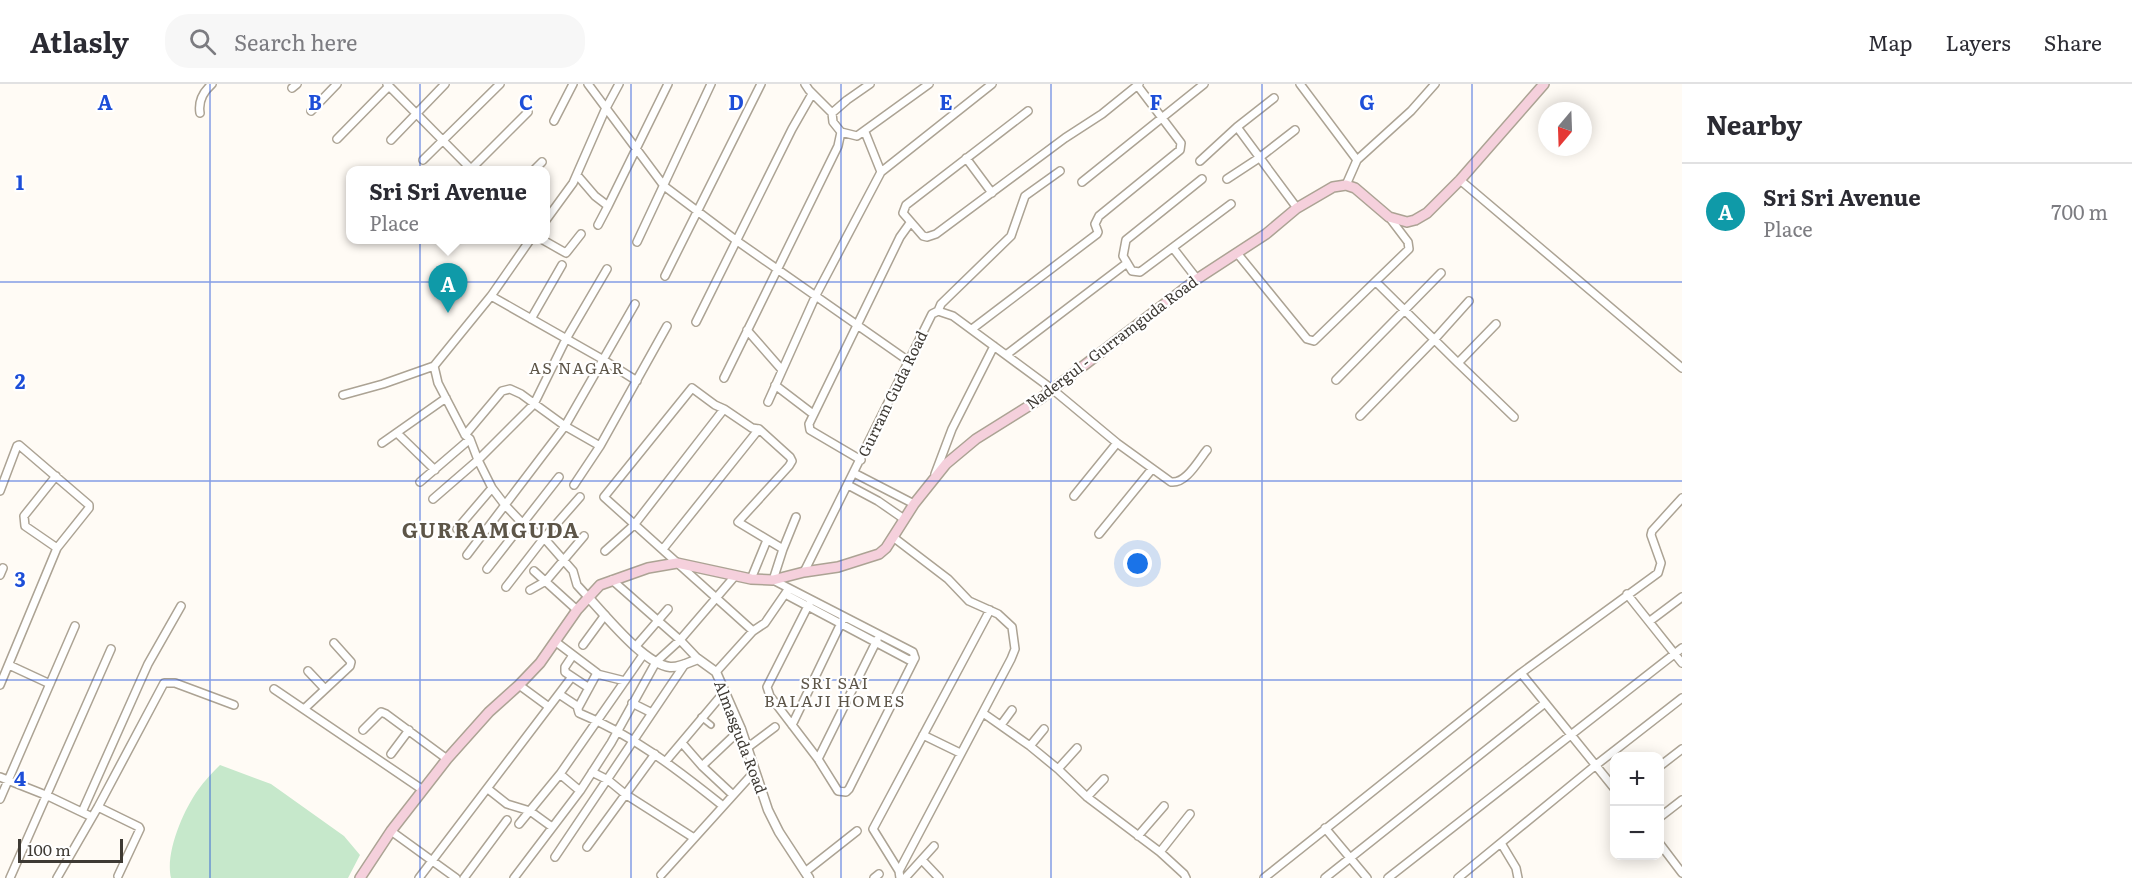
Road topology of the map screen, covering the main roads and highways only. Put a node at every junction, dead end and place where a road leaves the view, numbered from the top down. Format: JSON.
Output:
{"nodes":[{"id":1,"x":1545,"y":84,"type":"edge"},
{"id":2,"x":360,"y":878,"type":"edge"}],
"edges":[{"from":1,"to":2,"type":"main road","name":"Nadergul - Gurramguda Road"}]}
